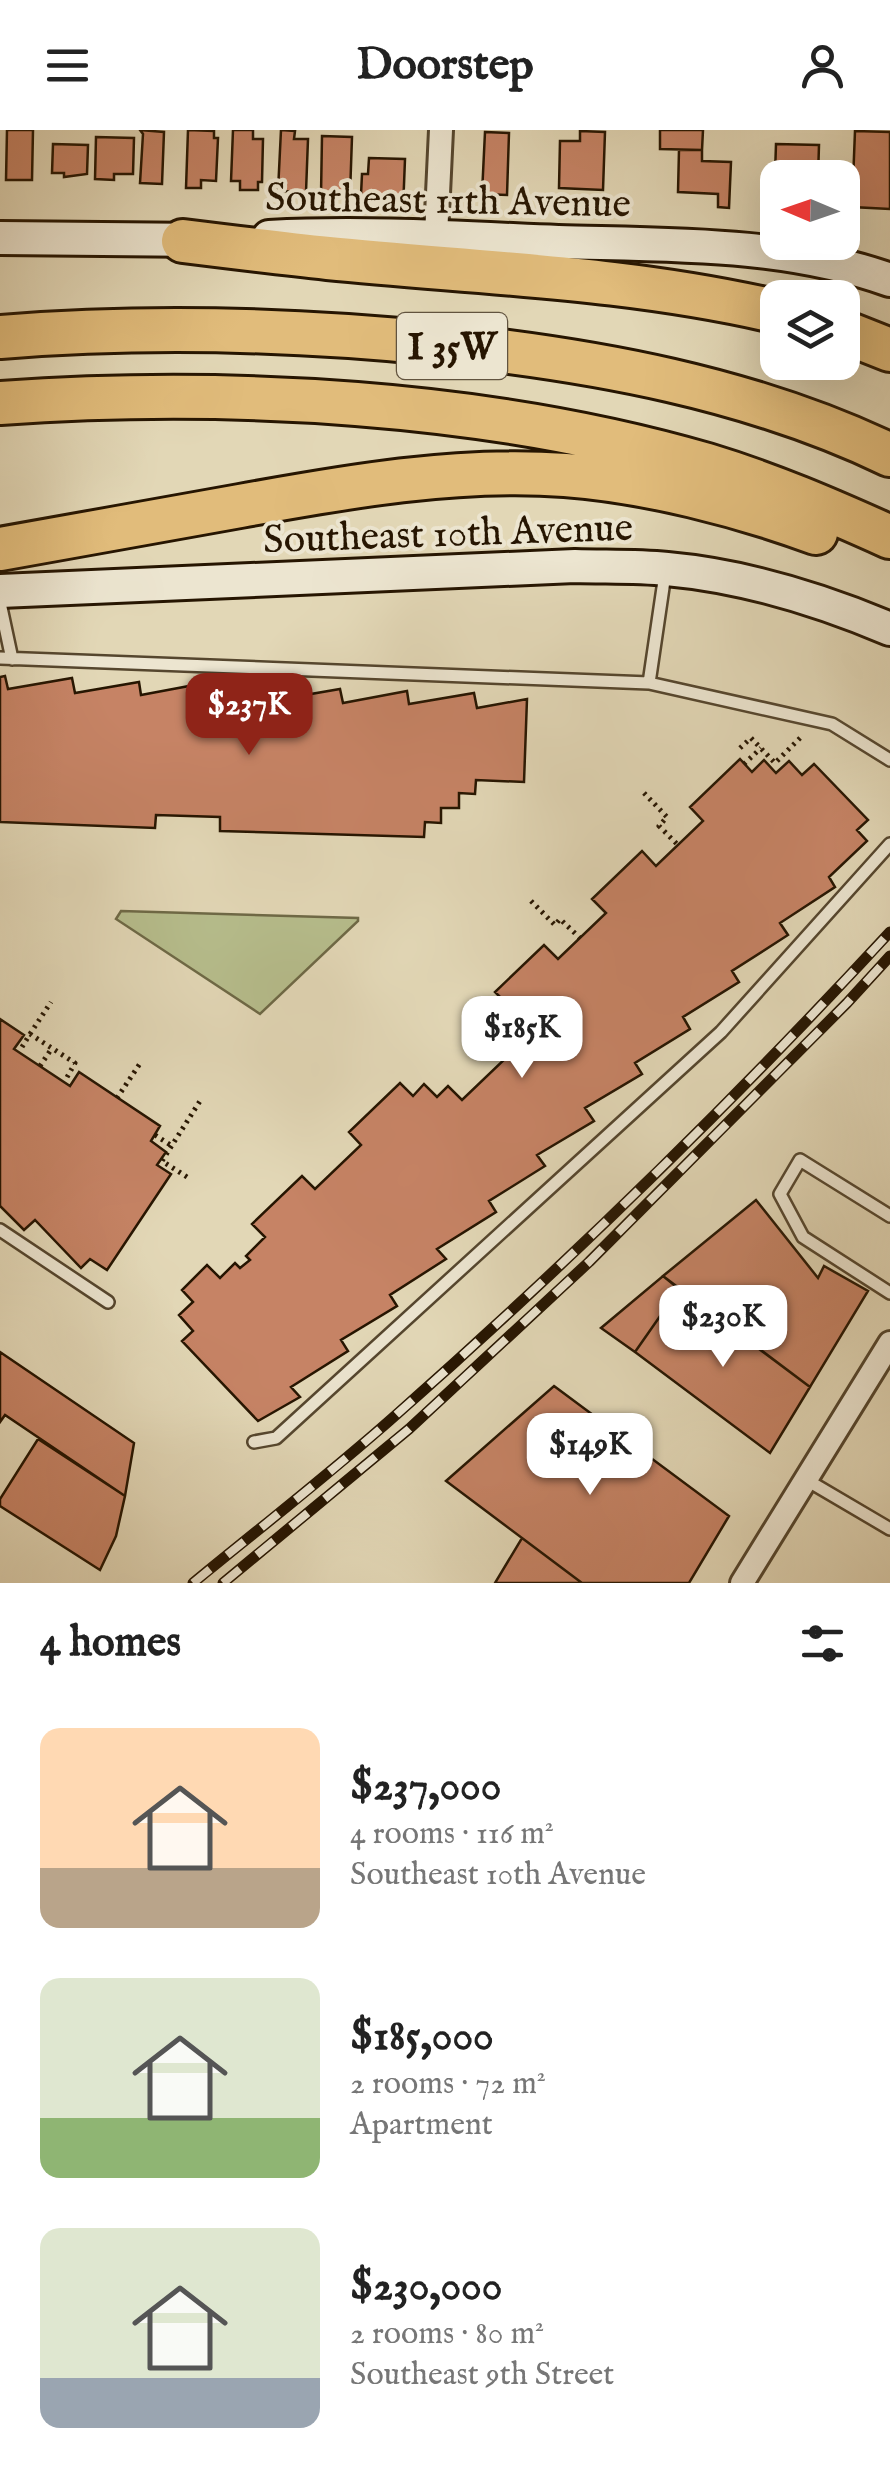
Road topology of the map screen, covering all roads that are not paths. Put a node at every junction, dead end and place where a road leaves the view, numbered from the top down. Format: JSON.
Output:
{"nodes":[{"id":1,"x":440,"y":130,"type":"edge"},
{"id":2,"x":436,"y":236,"type":"junction"},
{"id":3,"x":0,"y":238,"type":"edge"},
{"id":4,"x":183,"y":241,"type":"junction"},
{"id":5,"x":890,"y":280,"type":"edge"},
{"id":6,"x":760,"y":308,"type":"edge"},
{"id":7,"x":0,"y":337,"type":"edge"},
{"id":8,"x":860,"y":338,"type":"edge"},
{"id":9,"x":890,"y":350,"type":"edge"},
{"id":10,"x":0,"y":402,"type":"edge"},
{"id":11,"x":890,"y":455,"type":"edge"},
{"id":12,"x":890,"y":538,"type":"edge"},
{"id":13,"x":0,"y":549,"type":"edge"},
{"id":14,"x":890,"y":564,"type":"edge"},
{"id":15,"x":666,"y":569,"type":"junction"},
{"id":16,"x":0,"y":591,"type":"edge"},
{"id":17,"x":0,"y":604,"type":"edge"},
{"id":18,"x":890,"y":629,"type":"edge"},
{"id":19,"x":6,"y":658,"type":"edge"},
{"id":20,"x":649,"y":684,"type":"junction"},
{"id":21,"x":890,"y":760,"type":"edge"},
{"id":22,"x":890,"y":844,"type":"edge"},
{"id":23,"x":890,"y":1216,"type":"edge"},
{"id":24,"x":0,"y":1230,"type":"edge"},
{"id":25,"x":890,"y":1292,"type":"edge"},
{"id":26,"x":108,"y":1302,"type":"dead end"},
{"id":27,"x":890,"y":1342,"type":"edge"},
{"id":28,"x":254,"y":1442,"type":"dead end"},
{"id":29,"x":806,"y":1480,"type":"junction"},
{"id":30,"x":890,"y":1529,"type":"edge"},
{"id":31,"x":742,"y":1583,"type":"edge"}],
"edges":[{"from":1,"to":2,"type":"street"},
{"from":2,"to":4,"type":"street","name":"Southeast 11th Avenue"},
{"from":2,"to":5,"type":"street","name":"Southeast 11th Avenue"},
{"from":3,"to":4,"type":"street","name":"Southeast 11th Avenue"},
{"from":4,"to":6,"type":"highway"},
{"from":7,"to":11,"type":"highway","number":"I 35W"},
{"from":8,"to":9,"type":"highway"},
{"from":10,"to":12,"type":"highway","number":"I 35W"},
{"from":13,"to":14,"type":"highway"},
{"from":15,"to":16,"type":"street","name":"Southeast 10th Avenue"},
{"from":15,"to":18,"type":"street","name":"Southeast 10th Avenue"},
{"from":15,"to":20,"type":"lane"},
{"from":17,"to":19,"type":"lane"},
{"from":19,"to":20,"type":"lane"},
{"from":20,"to":21,"type":"lane"},
{"from":22,"to":28,"type":"lane"},
{"from":23,"to":25,"type":"lane"},
{"from":24,"to":26,"type":"lane"},
{"from":27,"to":29,"type":"street"},
{"from":29,"to":30,"type":"lane"},
{"from":29,"to":31,"type":"street"}]}
